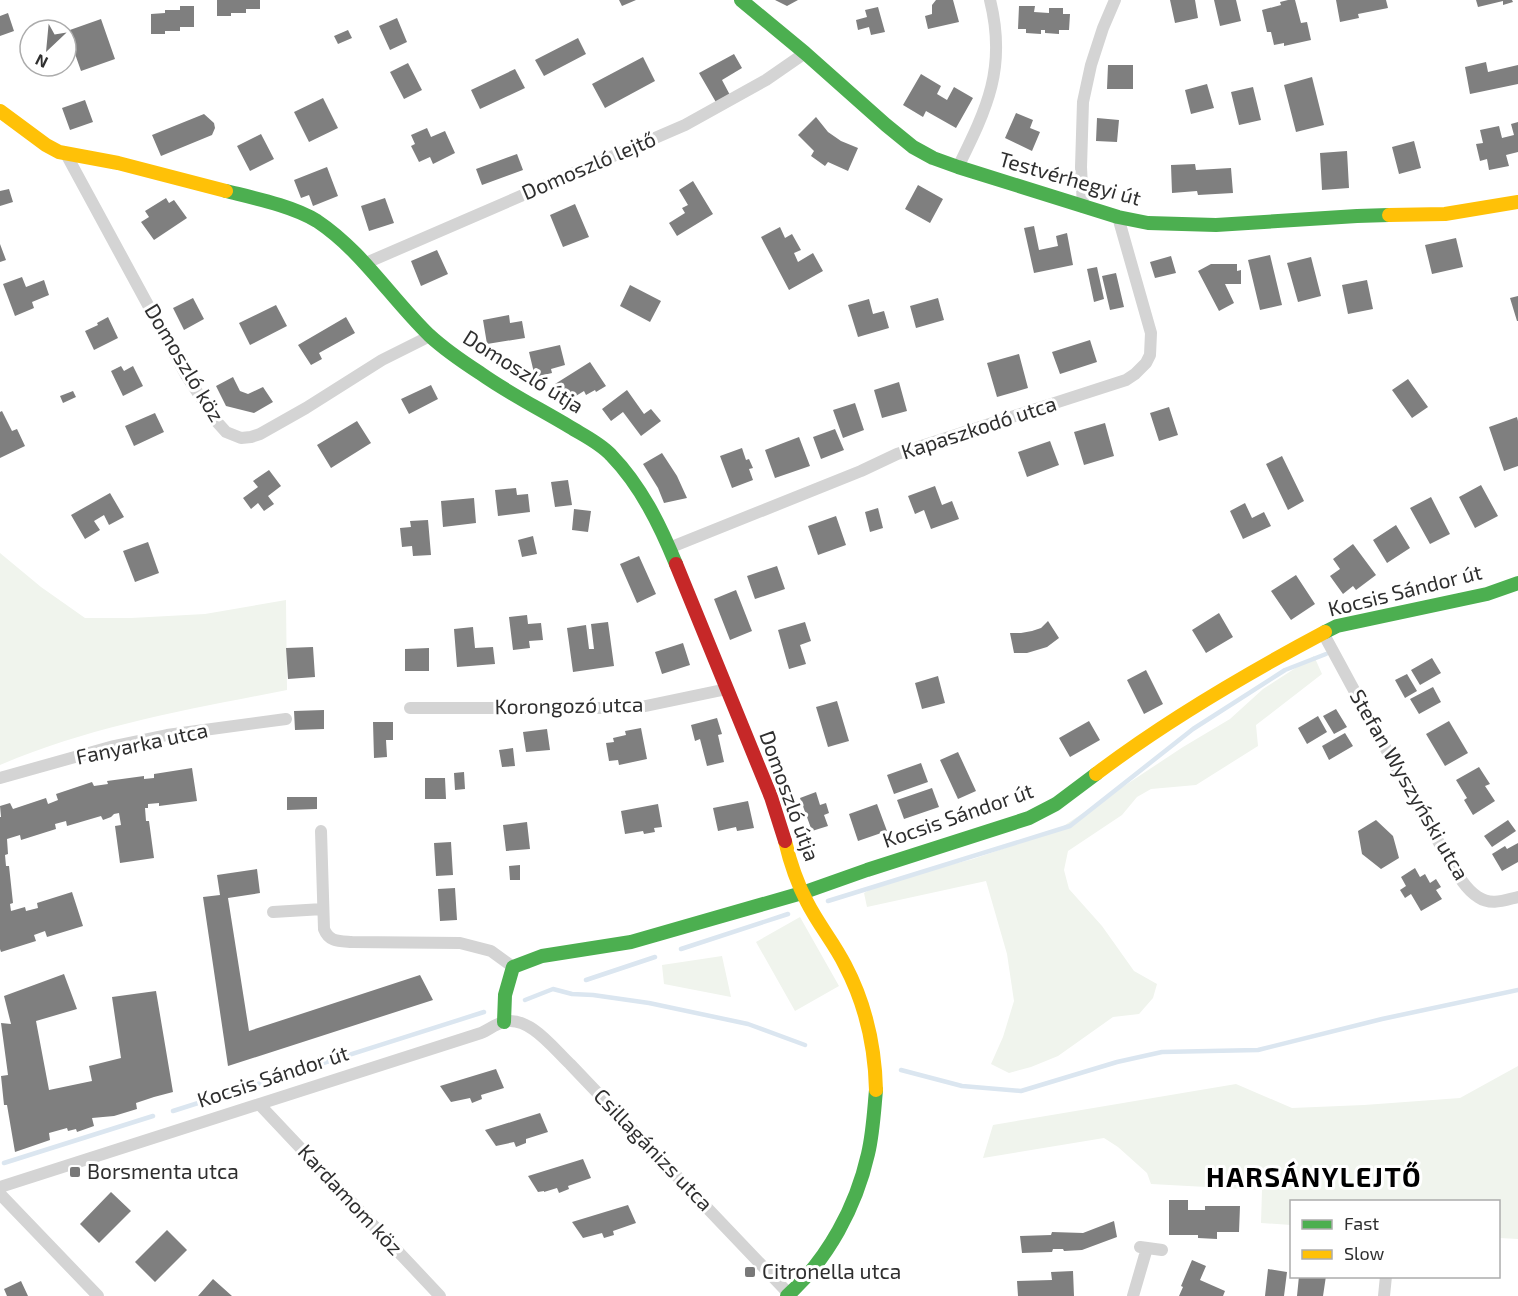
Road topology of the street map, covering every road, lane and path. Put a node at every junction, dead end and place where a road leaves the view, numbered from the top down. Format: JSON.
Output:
{"nodes":[{"id":1,"x":741,"y":0,"type":"edge"},
{"id":2,"x":990,"y":0,"type":"edge"},
{"id":3,"x":1115,"y":0,"type":"edge"},
{"id":4,"x":805,"y":53,"type":"junction"},
{"id":5,"x":0,"y":111,"type":"edge"},
{"id":6,"x":66,"y":154,"type":"junction"},
{"id":7,"x":958,"y":167,"type":"junction"},
{"id":8,"x":1518,"y":202,"type":"edge"},
{"id":9,"x":1083,"y":207,"type":"junction"},
{"id":10,"x":1118,"y":217,"type":"junction"},
{"id":11,"x":366,"y":263,"type":"junction"},
{"id":12,"x":430,"y":336,"type":"junction"},
{"id":13,"x":669,"y":548,"type":"junction"},
{"id":14,"x":1518,"y":583,"type":"edge"},
{"id":15,"x":1323,"y":633,"type":"junction"},
{"id":16,"x":727,"y":688,"type":"junction"},
{"id":17,"x":410,"y":708,"type":"dead end"},
{"id":18,"x":286,"y":719,"type":"dead end"},
{"id":19,"x":0,"y":778,"type":"edge"},
{"id":20,"x":321,"y":831,"type":"dead end"},
{"id":21,"x":802,"y":893,"type":"junction"},
{"id":22,"x":1518,"y":897,"type":"edge"},
{"id":23,"x":323,"y":909,"type":"junction"},
{"id":24,"x":273,"y":912,"type":"dead end"},
{"id":25,"x":513,"y":968,"type":"junction"},
{"id":26,"x":504,"y":1022,"type":"junction"},
{"id":27,"x":259,"y":1104,"type":"junction"},
{"id":28,"x":0,"y":1187,"type":"edge"},
{"id":29,"x":0,"y":1194,"type":"edge"},
{"id":30,"x":1162,"y":1250,"type":"dead end"},
{"id":31,"x":1386,"y":1278,"type":"edge"},
{"id":32,"x":789,"y":1295,"type":"edge"},
{"id":33,"x":98,"y":1296,"type":"edge"},
{"id":34,"x":440,"y":1296,"type":"edge"},
{"id":35,"x":1133,"y":1296,"type":"edge"},
{"id":36,"x":1384,"y":1296,"type":"edge"}],
"edges":[{"from":1,"to":4,"type":"street","name":"Testvérhegyi út"},
{"from":2,"to":7,"type":"street"},
{"from":3,"to":9,"type":"street"},
{"from":4,"to":7,"type":"street","name":"Testvérhegyi út"},
{"from":4,"to":11,"type":"street","name":"Domoszló lejtő"},
{"from":5,"to":6,"type":"street","name":"Domoszló útja"},
{"from":6,"to":11,"type":"street","name":"Domoszló útja"},
{"from":6,"to":12,"type":"street","name":"Domoszló köz"},
{"from":7,"to":9,"type":"street","name":"Testvérhegyi út"},
{"from":8,"to":10,"type":"street","name":"Testvérhegyi út"},
{"from":9,"to":10,"type":"street","name":"Testvérhegyi út"},
{"from":10,"to":13,"type":"street","name":"Kapaszkodó utca"},
{"from":11,"to":12,"type":"street","name":"Domoszló útja"},
{"from":12,"to":13,"type":"street","name":"Domoszló útja"},
{"from":13,"to":16,"type":"street","name":"Domoszló útja"},
{"from":14,"to":15,"type":"street","name":"Kocsis Sándor út"},
{"from":15,"to":21,"type":"street","name":"Kocsis Sándor út"},
{"from":15,"to":22,"type":"street","name":"Stefan Wyszyński utca"},
{"from":16,"to":17,"type":"street","name":"Korongozó utca"},
{"from":16,"to":21,"type":"street","name":"Domoszló útja"},
{"from":18,"to":19,"type":"street","name":"Fanyarka utca"},
{"from":20,"to":23,"type":"street"},
{"from":21,"to":25,"type":"street","name":"Kocsis Sándor út"},
{"from":21,"to":32,"type":"street","name":"Domoszló útja"},
{"from":23,"to":24,"type":"street"},
{"from":23,"to":25,"type":"street"},
{"from":25,"to":26,"type":"street"},
{"from":26,"to":27,"type":"street","name":"Kocsis Sándor út"},
{"from":26,"to":32,"type":"street","name":"Csillagánizs utca"},
{"from":27,"to":28,"type":"street","name":"Kocsis Sándor út"},
{"from":27,"to":34,"type":"street","name":"Kardamom köz"},
{"from":29,"to":33,"type":"street"},
{"from":30,"to":35,"type":"street"},
{"from":31,"to":36,"type":"street"}]}
